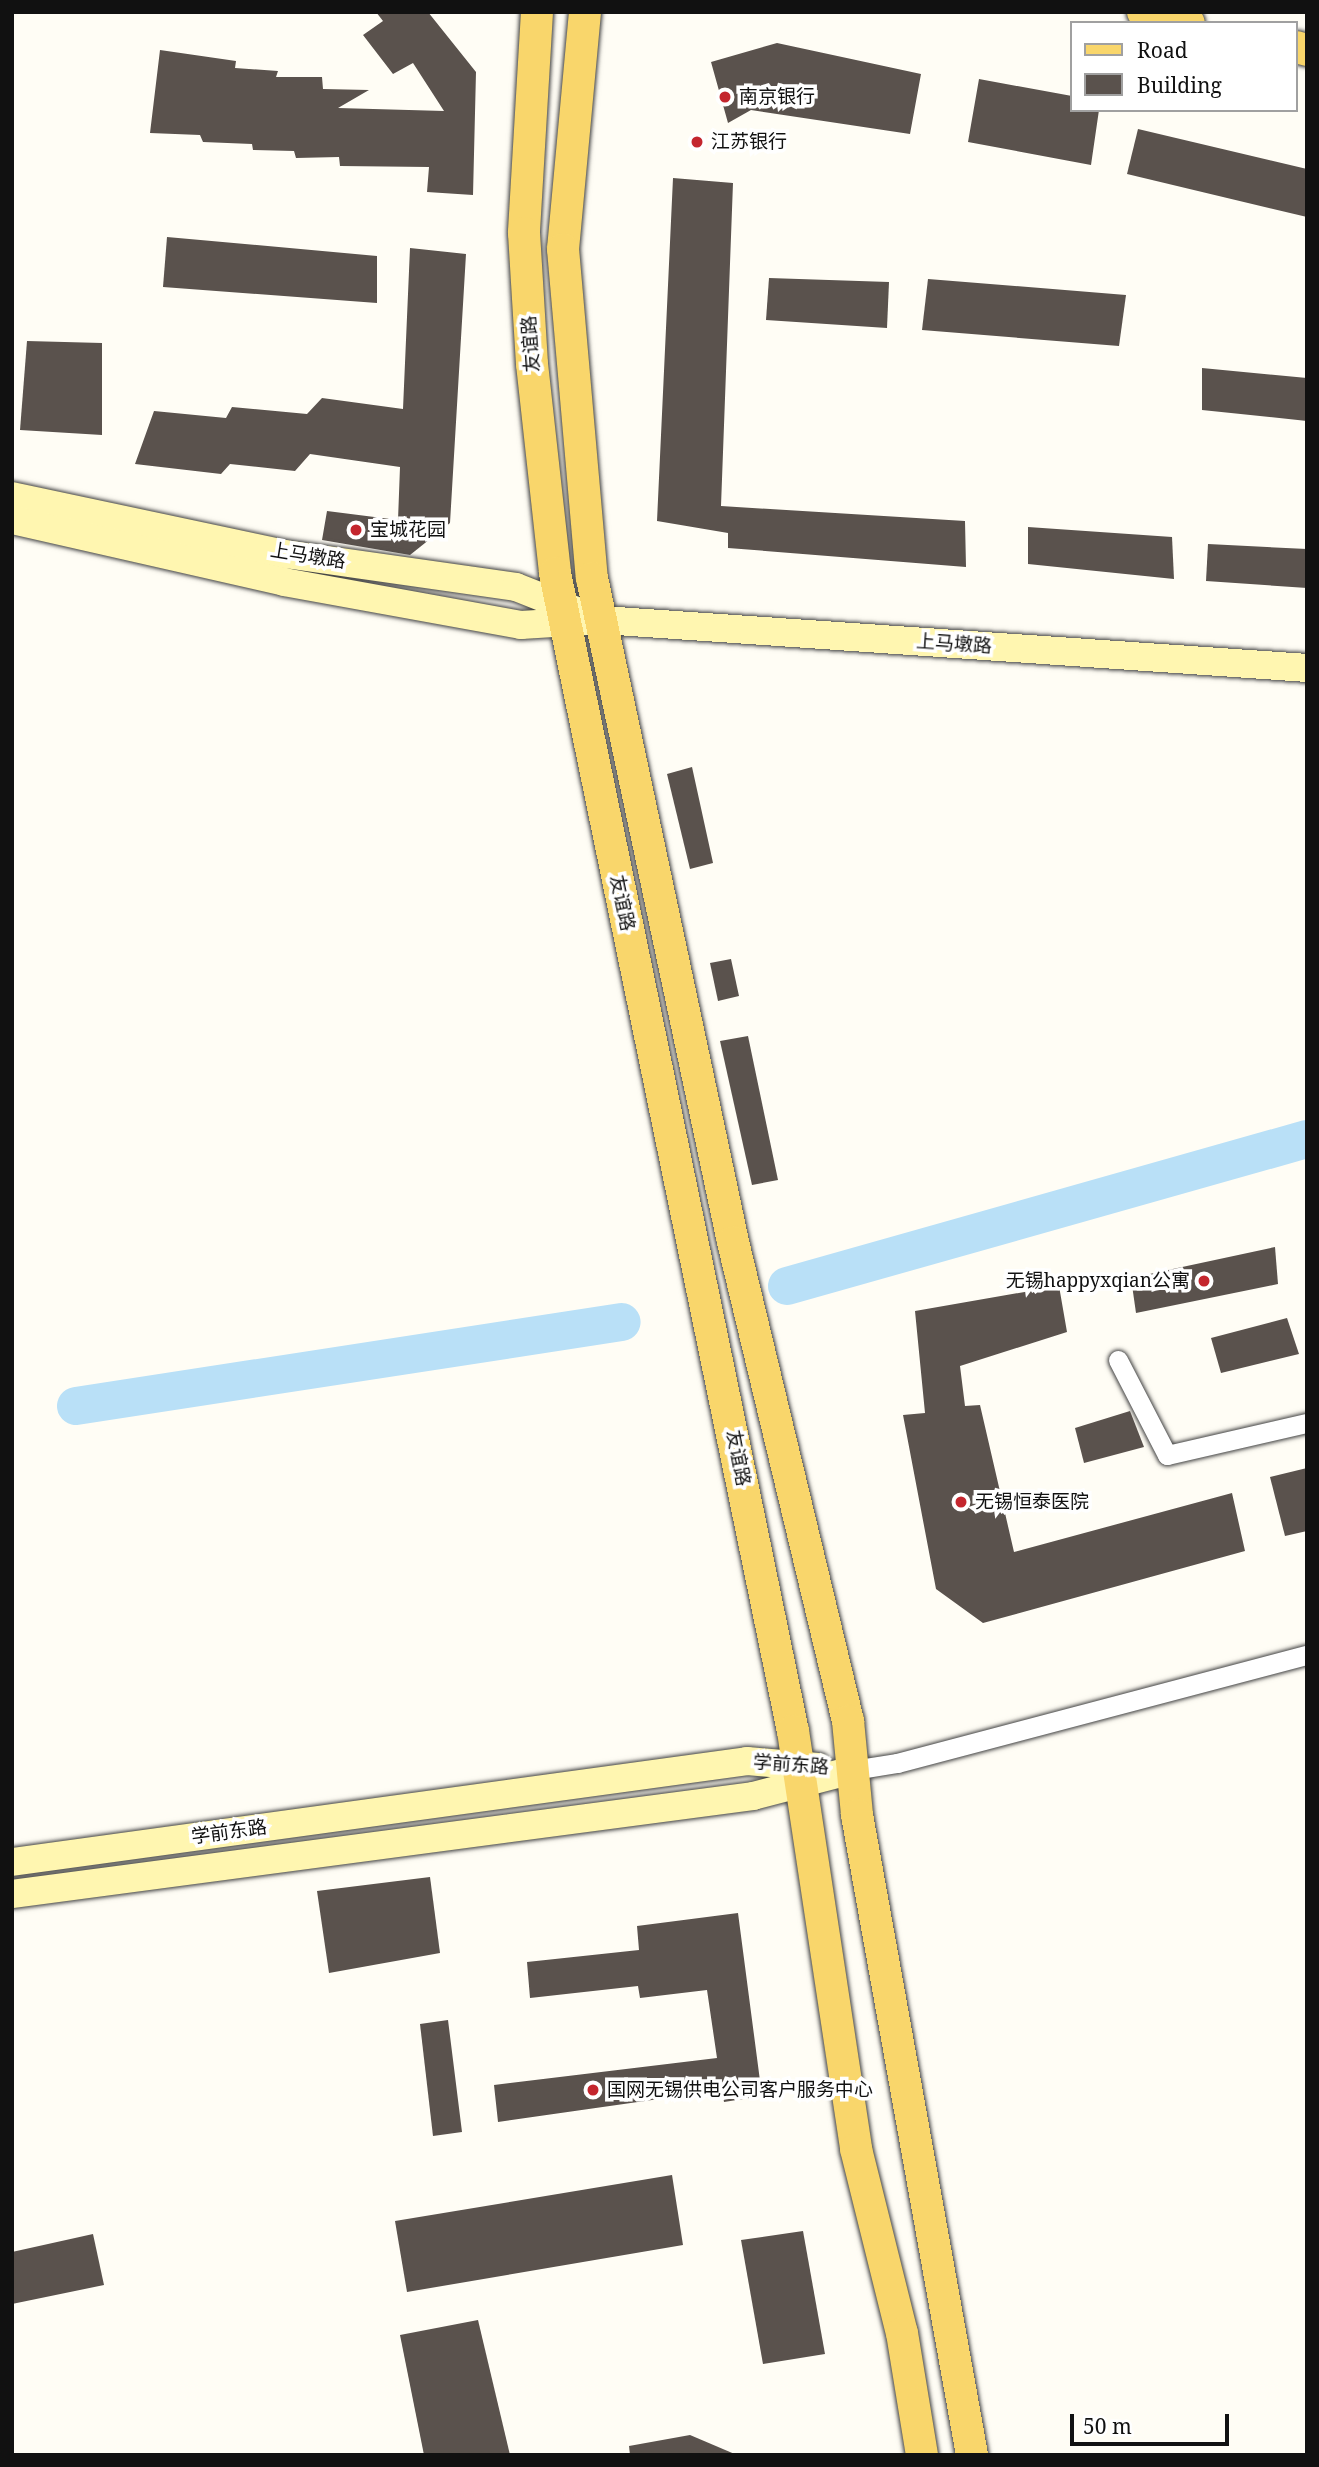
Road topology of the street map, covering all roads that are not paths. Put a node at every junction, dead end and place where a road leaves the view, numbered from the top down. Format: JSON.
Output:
{"nodes":[{"id":1,"x":537,"y":12,"type":"edge"},
{"id":2,"x":585,"y":12,"type":"edge"},
{"id":3,"x":1143,"y":12,"type":"edge"},
{"id":4,"x":1181,"y":21,"type":"edge"},
{"id":5,"x":12,"y":496,"type":"edge"},
{"id":6,"x":12,"y":520,"type":"edge"},
{"id":7,"x":562,"y":613,"type":"junction"},
{"id":8,"x":602,"y":620,"type":"junction"},
{"id":9,"x":1307,"y":668,"type":"edge"},
{"id":10,"x":1118,"y":1360,"type":"dead end"},
{"id":11,"x":1307,"y":1423,"type":"edge"},
{"id":12,"x":1306,"y":1656,"type":"edge"},
{"id":13,"x":853,"y":1770,"type":"junction"},
{"id":14,"x":798,"y":1774,"type":"junction"},
{"id":15,"x":12,"y":1862,"type":"edge"},
{"id":16,"x":12,"y":1894,"type":"edge"},
{"id":17,"x":922,"y":2455,"type":"edge"},
{"id":18,"x":972,"y":2455,"type":"edge"}],
"edges":[{"from":1,"to":7,"type":"main road","name":"友谊路"},
{"from":2,"to":8,"type":"main road","name":"友谊路"},
{"from":3,"to":4,"type":"main road"},
{"from":5,"to":7,"type":"street","name":"上马墩路"},
{"from":6,"to":7,"type":"street","name":"上马墩路"},
{"from":7,"to":8,"type":"street","name":"上马墩路"},
{"from":7,"to":14,"type":"main road","name":"友谊路"},
{"from":8,"to":9,"type":"street","name":"上马墩路"},
{"from":8,"to":13,"type":"main road","name":"友谊路"},
{"from":10,"to":11,"type":"street"},
{"from":12,"to":13,"type":"street"},
{"from":13,"to":14,"type":"street","name":"学前东路"},
{"from":13,"to":18,"type":"main road","name":"友谊路"},
{"from":14,"to":15,"type":"street","name":"学前东路"},
{"from":14,"to":16,"type":"street","name":"学前东路"},
{"from":14,"to":17,"type":"main road","name":"友谊路"}]}
